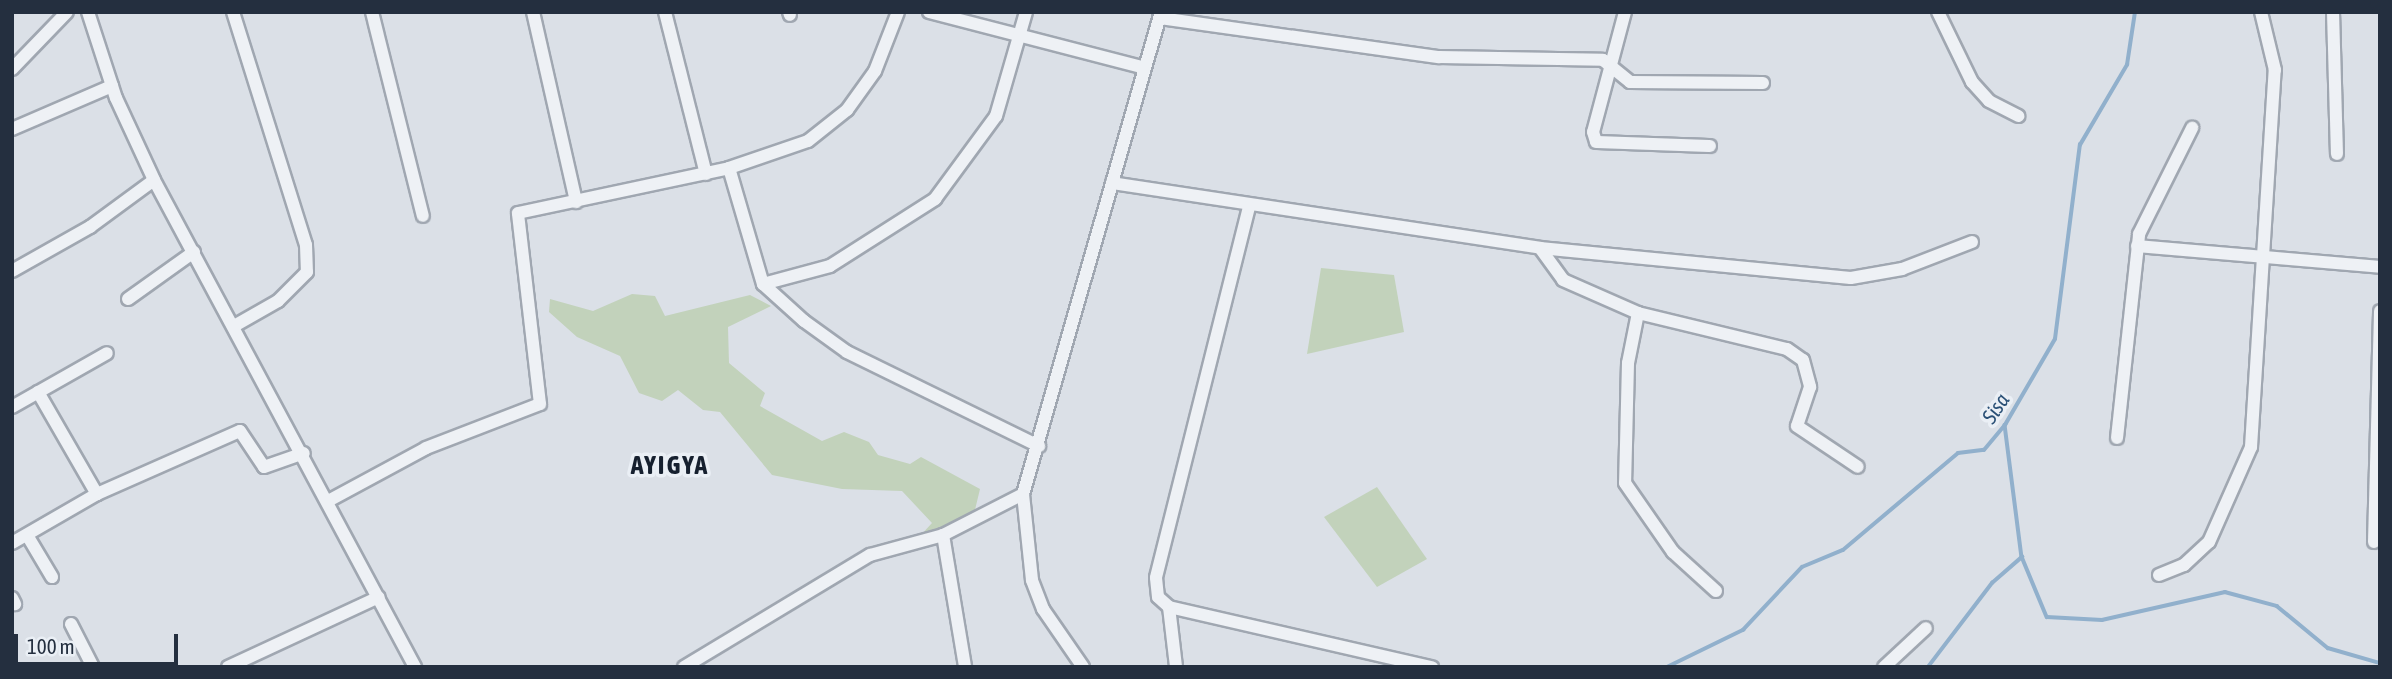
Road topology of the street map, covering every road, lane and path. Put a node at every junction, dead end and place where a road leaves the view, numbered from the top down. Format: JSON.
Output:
{"nodes":[{"id":1,"x":67,"y":12,"type":"edge"},
{"id":2,"x":88,"y":12,"type":"edge"},
{"id":3,"x":233,"y":12,"type":"edge"},
{"id":4,"x":372,"y":12,"type":"edge"},
{"id":5,"x":533,"y":12,"type":"edge"},
{"id":6,"x":665,"y":12,"type":"edge"},
{"id":7,"x":898,"y":12,"type":"edge"},
{"id":8,"x":929,"y":12,"type":"edge"},
{"id":9,"x":1026,"y":12,"type":"edge"},
{"id":10,"x":1625,"y":12,"type":"edge"},
{"id":11,"x":1938,"y":12,"type":"edge"},
{"id":12,"x":2261,"y":12,"type":"edge"},
{"id":13,"x":2333,"y":12,"type":"edge"},
{"id":14,"x":1160,"y":15,"type":"edge"},
{"id":15,"x":1020,"y":36,"type":"junction"},
{"id":16,"x":1615,"y":66,"type":"junction"},
{"id":17,"x":1145,"y":68,"type":"junction"},
{"id":18,"x":12,"y":69,"type":"edge"},
{"id":19,"x":1763,"y":83,"type":"dead end"},
{"id":20,"x":112,"y":86,"type":"junction"},
{"id":21,"x":2018,"y":116,"type":"dead end"},
{"id":22,"x":2192,"y":128,"type":"dead end"},
{"id":23,"x":12,"y":130,"type":"edge"},
{"id":24,"x":1710,"y":146,"type":"dead end"},
{"id":25,"x":2337,"y":154,"type":"dead end"},
{"id":26,"x":730,"y":168,"type":"junction"},
{"id":27,"x":706,"y":174,"type":"junction"},
{"id":28,"x":154,"y":180,"type":"junction"},
{"id":29,"x":1112,"y":183,"type":"junction"},
{"id":30,"x":576,"y":202,"type":"junction"},
{"id":31,"x":1250,"y":207,"type":"junction"},
{"id":32,"x":423,"y":216,"type":"dead end"},
{"id":33,"x":1972,"y":242,"type":"dead end"},
{"id":34,"x":2137,"y":246,"type":"junction"},
{"id":35,"x":1540,"y":248,"type":"junction"},
{"id":36,"x":194,"y":252,"type":"junction"},
{"id":37,"x":2265,"y":255,"type":"junction"},
{"id":38,"x":2380,"y":267,"type":"edge"},
{"id":39,"x":12,"y":271,"type":"edge"},
{"id":40,"x":763,"y":284,"type":"junction"},
{"id":41,"x":128,"y":299,"type":"dead end"},
{"id":42,"x":2380,"y":311,"type":"edge"},
{"id":43,"x":1638,"y":313,"type":"junction"},
{"id":44,"x":234,"y":326,"type":"junction"},
{"id":45,"x":107,"y":353,"type":"dead end"},
{"id":46,"x":38,"y":392,"type":"junction"},
{"id":47,"x":12,"y":407,"type":"edge"},
{"id":48,"x":2117,"y":438,"type":"dead end"},
{"id":49,"x":1039,"y":446,"type":"junction"},
{"id":50,"x":304,"y":453,"type":"junction"},
{"id":51,"x":1858,"y":467,"type":"dead end"},
{"id":52,"x":2378,"y":482,"type":"edge"},
{"id":53,"x":97,"y":494,"type":"junction"},
{"id":54,"x":1023,"y":494,"type":"junction"},
{"id":55,"x":330,"y":500,"type":"junction"},
{"id":56,"x":27,"y":535,"type":"junction"},
{"id":57,"x":943,"y":535,"type":"junction"},
{"id":58,"x":2374,"y":542,"type":"dead end"},
{"id":59,"x":12,"y":543,"type":"edge"},
{"id":60,"x":2158,"y":575,"type":"dead end"},
{"id":61,"x":52,"y":577,"type":"dead end"},
{"id":62,"x":1716,"y":591,"type":"dead end"},
{"id":63,"x":379,"y":597,"type":"junction"},
{"id":64,"x":1169,"y":607,"type":"junction"},
{"id":65,"x":71,"y":624,"type":"dead end"},
{"id":66,"x":1926,"y":628,"type":"dead end"},
{"id":67,"x":93,"y":667,"type":"edge"},
{"id":68,"x":228,"y":667,"type":"edge"},
{"id":69,"x":415,"y":667,"type":"edge"},
{"id":70,"x":684,"y":667,"type":"edge"},
{"id":71,"x":965,"y":667,"type":"edge"},
{"id":72,"x":1083,"y":667,"type":"edge"},
{"id":73,"x":1176,"y":667,"type":"edge"},
{"id":74,"x":1432,"y":667,"type":"edge"},
{"id":75,"x":1884,"y":667,"type":"edge"}],
"edges":[{"from":1,"to":18,"type":"street"},
{"from":2,"to":20,"type":"street"},
{"from":3,"to":44,"type":"street"},
{"from":4,"to":32,"type":"street"},
{"from":5,"to":30,"type":"street"},
{"from":6,"to":27,"type":"street"},
{"from":7,"to":26,"type":"street"},
{"from":8,"to":15,"type":"street"},
{"from":9,"to":15,"type":"street"},
{"from":10,"to":16,"type":"street"},
{"from":11,"to":21,"type":"street"},
{"from":12,"to":37,"type":"street"},
{"from":13,"to":25,"type":"street"},
{"from":14,"to":16,"type":"street"},
{"from":14,"to":17,"type":"street"},
{"from":15,"to":17,"type":"street"},
{"from":15,"to":40,"type":"street"},
{"from":16,"to":19,"type":"street"},
{"from":16,"to":24,"type":"street"},
{"from":17,"to":29,"type":"street"},
{"from":20,"to":23,"type":"street"},
{"from":20,"to":28,"type":"street"},
{"from":22,"to":34,"type":"street"},
{"from":26,"to":27,"type":"street"},
{"from":26,"to":40,"type":"street"},
{"from":27,"to":30,"type":"street"},
{"from":28,"to":36,"type":"street"},
{"from":28,"to":39,"type":"street"},
{"from":29,"to":31,"type":"street"},
{"from":29,"to":49,"type":"street"},
{"from":30,"to":55,"type":"street"},
{"from":31,"to":35,"type":"street"},
{"from":31,"to":64,"type":"street"},
{"from":33,"to":35,"type":"street"},
{"from":34,"to":37,"type":"street"},
{"from":34,"to":48,"type":"street"},
{"from":35,"to":43,"type":"street"},
{"from":36,"to":41,"type":"street"},
{"from":36,"to":44,"type":"street"},
{"from":37,"to":38,"type":"street"},
{"from":37,"to":60,"type":"street"},
{"from":40,"to":49,"type":"street"},
{"from":42,"to":52,"type":"street"},
{"from":43,"to":51,"type":"street"},
{"from":43,"to":62,"type":"street"},
{"from":44,"to":50,"type":"street"},
{"from":45,"to":46,"type":"street"},
{"from":46,"to":47,"type":"street"},
{"from":46,"to":53,"type":"street"},
{"from":49,"to":54,"type":"street"},
{"from":50,"to":53,"type":"street"},
{"from":50,"to":55,"type":"street"},
{"from":52,"to":58,"type":"street"},
{"from":53,"to":56,"type":"street"},
{"from":54,"to":57,"type":"street"},
{"from":54,"to":72,"type":"street"},
{"from":55,"to":63,"type":"street"},
{"from":56,"to":59,"type":"street"},
{"from":56,"to":61,"type":"street"},
{"from":57,"to":70,"type":"street"},
{"from":57,"to":71,"type":"street"},
{"from":63,"to":68,"type":"street"},
{"from":63,"to":69,"type":"street"},
{"from":64,"to":73,"type":"street"},
{"from":64,"to":74,"type":"street"},
{"from":65,"to":67,"type":"street"},
{"from":66,"to":75,"type":"street"}]}
